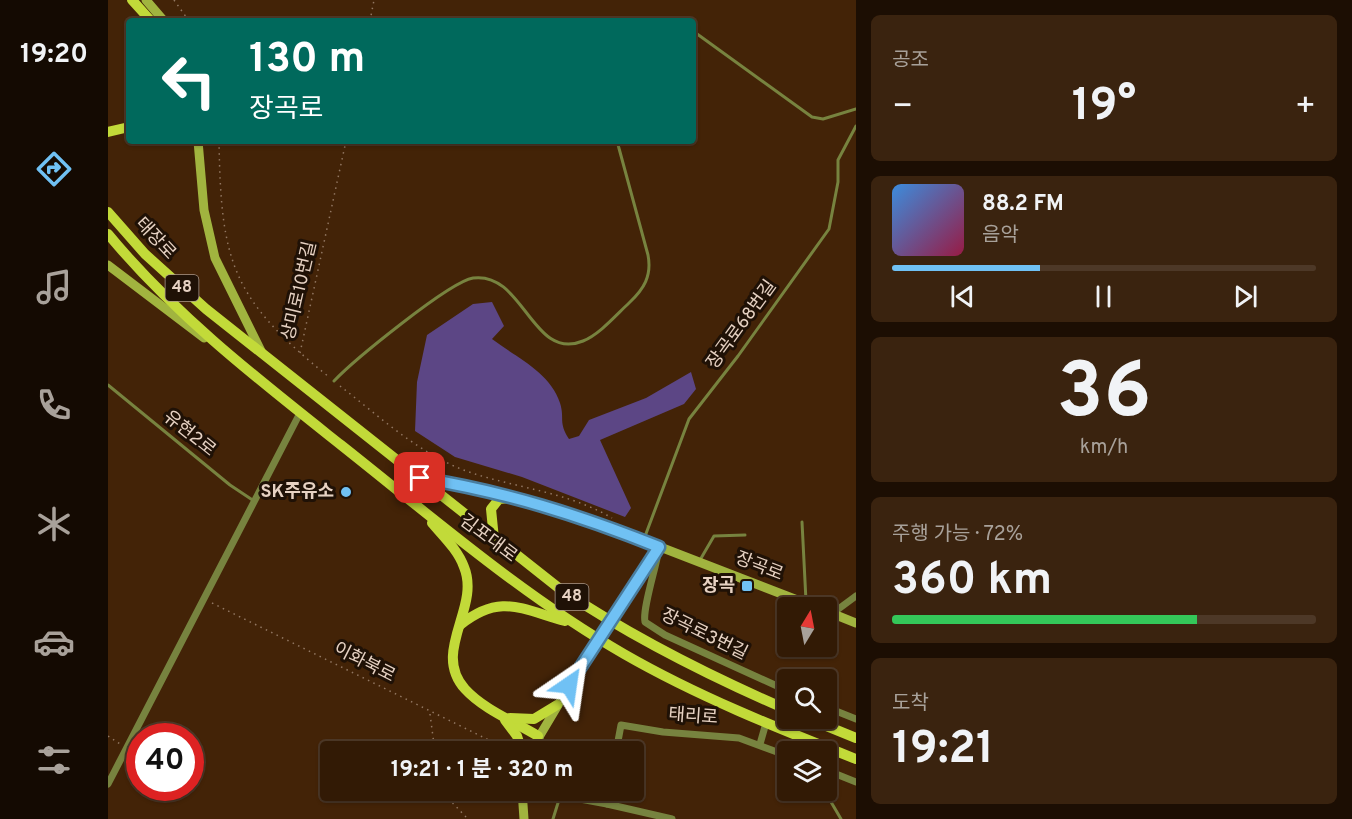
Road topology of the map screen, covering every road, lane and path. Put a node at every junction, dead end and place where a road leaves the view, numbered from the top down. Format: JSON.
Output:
{"nodes":[{"id":1,"x":132,"y":0,"type":"edge"},
{"id":2,"x":146,"y":0,"type":"edge"},
{"id":3,"x":174,"y":0,"type":"edge"},
{"id":4,"x":374,"y":0,"type":"edge"},
{"id":5,"x":148,"y":18,"type":"edge"},
{"id":6,"x":161,"y":18,"type":"edge"},
{"id":7,"x":187,"y":18,"type":"edge"},
{"id":8,"x":371,"y":18,"type":"edge"},
{"id":9,"x":696,"y":33,"type":"edge"},
{"id":10,"x":855,"y":109,"type":"edge"},
{"id":11,"x":855,"y":126,"type":"edge"},
{"id":12,"x":126,"y":128,"type":"edge"},
{"id":13,"x":108,"y":132,"type":"edge"},
{"id":14,"x":198,"y":144,"type":"edge"},
{"id":15,"x":219,"y":144,"type":"edge"},
{"id":16,"x":345,"y":144,"type":"edge"},
{"id":17,"x":618,"y":144,"type":"edge"},
{"id":18,"x":108,"y":212,"type":"edge"},
{"id":19,"x":108,"y":234,"type":"edge"},
{"id":20,"x":108,"y":265,"type":"edge"},
{"id":21,"x":300,"y":354,"type":"junction"},
{"id":22,"x":264,"y":355,"type":"junction"},
{"id":23,"x":232,"y":357,"type":"junction"},
{"id":24,"x":334,"y":381,"type":"junction"},
{"id":25,"x":108,"y":385,"type":"edge"},
{"id":26,"x":300,"y":412,"type":"junction"},
{"id":27,"x":420,"y":478,"type":"junction"},
{"id":28,"x":524,"y":499,"type":"junction"},
{"id":29,"x":254,"y":501,"type":"junction"},
{"id":30,"x":418,"y":506,"type":"junction"},
{"id":31,"x":613,"y":519,"type":"dead end"},
{"id":32,"x":802,"y":522,"type":"dead end"},
{"id":33,"x":745,"y":535,"type":"dead end"},
{"id":34,"x":494,"y":539,"type":"junction"},
{"id":35,"x":643,"y":541,"type":"junction"},
{"id":36,"x":659,"y":547,"type":"junction"},
{"id":37,"x":699,"y":561,"type":"junction"},
{"id":38,"x":855,"y":596,"type":"edge"},
{"id":39,"x":791,"y":597,"type":"edge"},
{"id":40,"x":806,"y":597,"type":"edge"},
{"id":41,"x":203,"y":598,"type":"junction"},
{"id":42,"x":837,"y":608,"type":"edge"},
{"id":43,"x":837,"y":615,"type":"edge"},
{"id":44,"x":573,"y":623,"type":"junction"},
{"id":45,"x":855,"y":623,"type":"edge"},
{"id":46,"x":460,"y":625,"type":"junction"},
{"id":47,"x":777,"y":686,"type":"edge"},
{"id":48,"x":557,"y":705,"type":"junction"},
{"id":49,"x":777,"y":705,"type":"edge"},
{"id":50,"x":837,"y":712,"type":"edge"},
{"id":51,"x":430,"y":713,"type":"junction"},
{"id":52,"x":503,"y":715,"type":"junction"},
{"id":53,"x":855,"y":719,"type":"edge"},
{"id":54,"x":139,"y":723,"type":"edge"},
{"id":55,"x":766,"y":723,"type":"junction"},
{"id":56,"x":833,"y":729,"type":"edge"},
{"id":57,"x":108,"y":736,"type":"edge"},
{"id":58,"x":538,"y":736,"type":"junction"},
{"id":59,"x":855,"y":738,"type":"edge"},
{"id":60,"x":434,"y":741,"type":"edge"},
{"id":61,"x":489,"y":741,"type":"edge"},
{"id":62,"x":519,"y":741,"type":"edge"},
{"id":63,"x":536,"y":741,"type":"edge"},
{"id":64,"x":541,"y":741,"type":"edge"},
{"id":65,"x":618,"y":741,"type":"edge"},
{"id":66,"x":806,"y":741,"type":"edge"},
{"id":67,"x":760,"y":744,"type":"junction"},
{"id":68,"x":126,"y":748,"type":"joint"},
{"id":69,"x":777,"y":751,"type":"edge"},
{"id":70,"x":837,"y":753,"type":"edge"},
{"id":71,"x":855,"y":759,"type":"edge"},
{"id":72,"x":837,"y":775,"type":"edge"},
{"id":73,"x":855,"y":782,"type":"edge"},
{"id":74,"x":108,"y":784,"type":"edge"},
{"id":75,"x":451,"y":801,"type":"edge"},
{"id":76,"x":523,"y":801,"type":"edge"},
{"id":77,"x":558,"y":801,"type":"edge"},
{"id":78,"x":591,"y":801,"type":"edge"},
{"id":79,"x":607,"y":801,"type":"edge"},
{"id":80,"x":830,"y":801,"type":"edge"},
{"id":81,"x":607,"y":804,"type":"junction"},
{"id":82,"x":468,"y":819,"type":"edge"},
{"id":83,"x":524,"y":819,"type":"edge"},
{"id":84,"x":552,"y":819,"type":"edge"},
{"id":85,"x":672,"y":819,"type":"edge"},
{"id":86,"x":841,"y":819,"type":"edge"}],
"edges":[{"from":1,"to":5,"type":"main road"},
{"from":2,"to":6,"type":"street"},
{"from":3,"to":7,"type":"path"},
{"from":4,"to":8,"type":"path"},
{"from":9,"to":10,"type":"lane"},
{"from":11,"to":35,"type":"lane","name":"장곡로68번길"},
{"from":12,"to":13,"type":"main road"},
{"from":14,"to":22,"type":"street","name":"김포대로"},
{"from":15,"to":21,"type":"path","name":"상미로10번길"},
{"from":16,"to":21,"type":"path","name":"상미로10번길"},
{"from":17,"to":24,"type":"lane"},
{"from":18,"to":22,"type":"main road","name":"태장로","number":"48"},
{"from":19,"to":23,"type":"main road","name":"태장로","number":"48"},
{"from":20,"to":23,"type":"street","name":"김포대로"},
{"from":21,"to":24,"type":"path"},
{"from":22,"to":27,"type":"main road","name":"김포대로","number":"48"},
{"from":23,"to":26,"type":"main road","name":"김포대로","number":"48"},
{"from":24,"to":31,"type":"path"},
{"from":25,"to":29,"type":"lane","name":"유현2로"},
{"from":26,"to":29,"type":"street"},
{"from":26,"to":30,"type":"main road","name":"김포대로","number":"48"},
{"from":27,"to":28,"type":"main road"},
{"from":27,"to":34,"type":"main road","name":"김포대로","number":"48"},
{"from":28,"to":34,"type":"main road"},
{"from":28,"to":35,"type":"street","name":"장곡로"},
{"from":29,"to":41,"type":"street"},
{"from":30,"to":44,"type":"main road","name":"김포대로","number":"48"},
{"from":30,"to":46,"type":"main road"},
{"from":32,"to":40,"type":"lane","name":"장곡로"},
{"from":33,"to":37,"type":"lane","name":"장곡로"},
{"from":34,"to":49,"type":"main road","name":"김포대로","number":"48"},
{"from":35,"to":36,"type":"street","name":"장곡로"},
{"from":36,"to":37,"type":"street","name":"장곡로"},
{"from":36,"to":47,"type":"street","name":"장곡로3번길"},
{"from":36,"to":48,"type":"street","bridge":true},
{"from":37,"to":39,"type":"street","name":"장곡로"},
{"from":38,"to":42,"type":"street"},
{"from":41,"to":51,"type":"path","name":"이화북로"},
{"from":41,"to":54,"type":"street"},
{"from":43,"to":45,"type":"street"},
{"from":44,"to":46,"type":"main road"},
{"from":44,"to":55,"type":"main road","name":"김포대로","number":"48"},
{"from":46,"to":52,"type":"main road"},
{"from":48,"to":52,"type":"main road"},
{"from":48,"to":58,"type":"street"},
{"from":50,"to":53,"type":"street"},
{"from":51,"to":60,"type":"path"},
{"from":51,"to":61,"type":"path","name":"이화북로"},
{"from":52,"to":58,"type":"main road"},
{"from":52,"to":62,"type":"main road"},
{"from":55,"to":66,"type":"main road","name":"김포대로","number":"48"},
{"from":55,"to":67,"type":"street"},
{"from":56,"to":59,"type":"main road"},
{"from":57,"to":68,"type":"path"},
{"from":58,"to":63,"type":"street"},
{"from":58,"to":64,"type":"street"},
{"from":65,"to":67,"type":"street","name":"태리로"},
{"from":67,"to":69,"type":"street","name":"태리로"},
{"from":68,"to":74,"type":"street"},
{"from":70,"to":71,"type":"main road","name":"김포대로","number":"48"},
{"from":72,"to":73,"type":"street"},
{"from":75,"to":82,"type":"path"},
{"from":76,"to":83,"type":"street"},
{"from":77,"to":84,"type":"lane"},
{"from":78,"to":81,"type":"street"},
{"from":79,"to":81,"type":"street"},
{"from":80,"to":86,"type":"lane"},
{"from":81,"to":85,"type":"street"}]}
